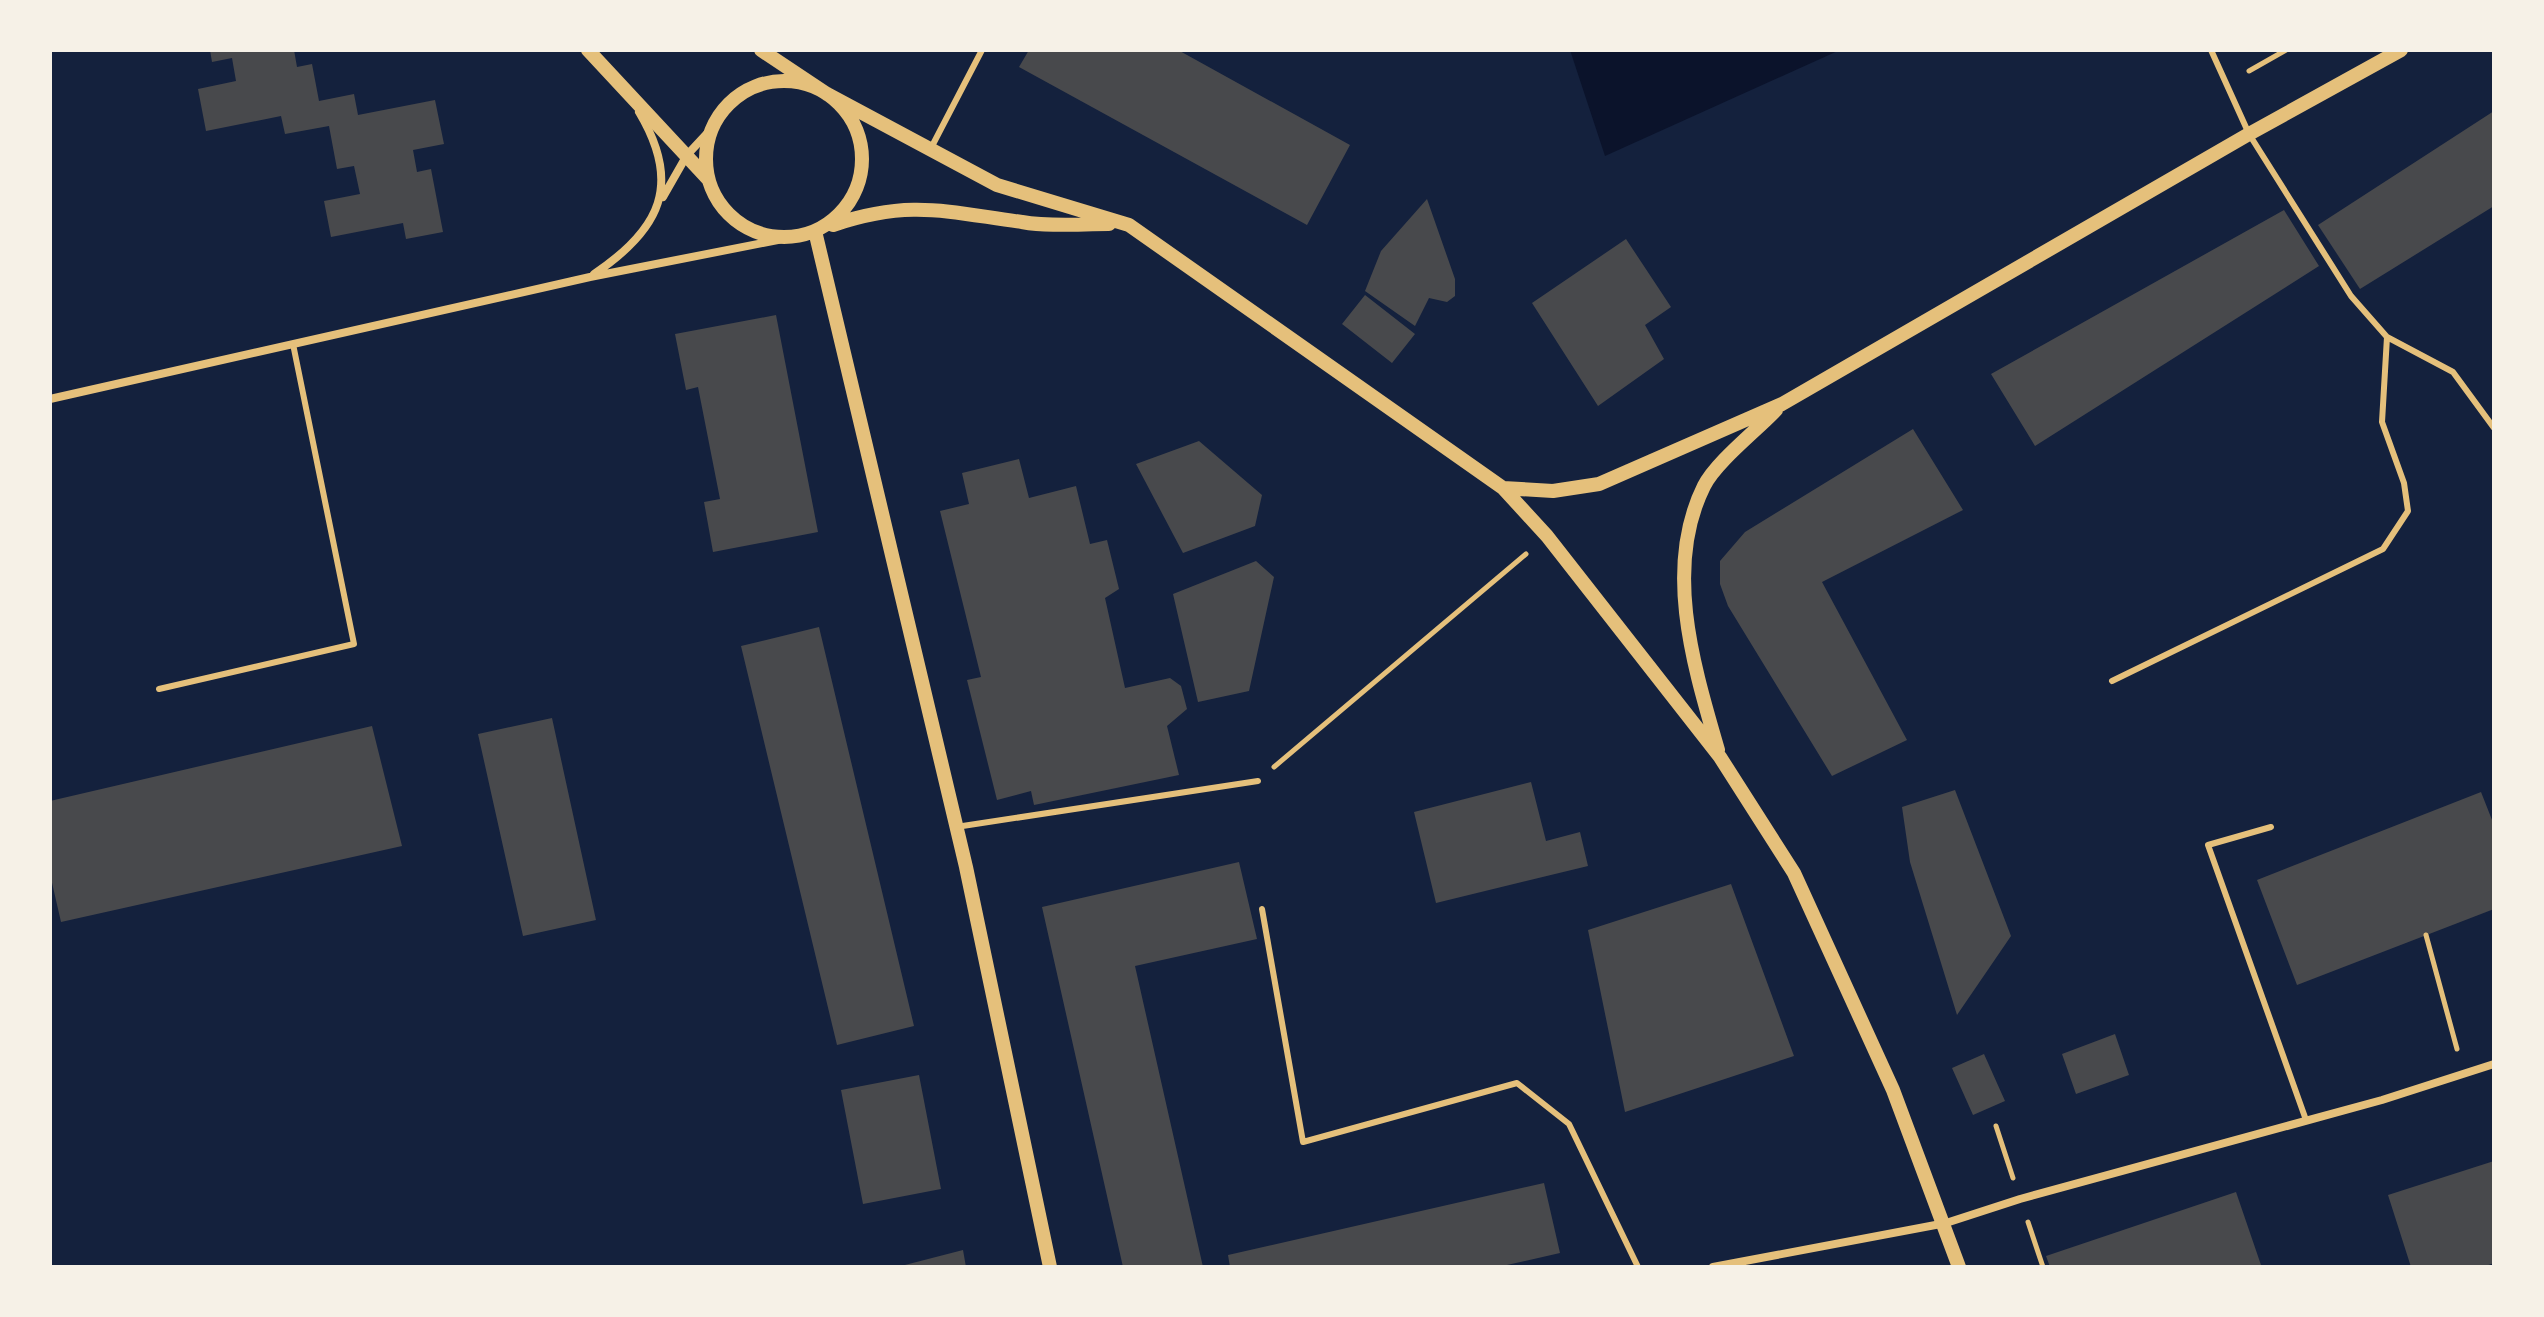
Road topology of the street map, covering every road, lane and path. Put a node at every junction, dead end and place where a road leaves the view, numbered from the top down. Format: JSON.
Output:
{"nodes":[{"id":1,"x":588,"y":50,"type":"edge"},
{"id":2,"x":761,"y":50,"type":"edge"},
{"id":3,"x":982,"y":50,"type":"edge"},
{"id":4,"x":2211,"y":50,"type":"edge"},
{"id":5,"x":2286,"y":50,"type":"edge"},
{"id":6,"x":2401,"y":50,"type":"edge"},
{"id":7,"x":2249,"y":71,"type":"dead end"},
{"id":8,"x":626,"y":90,"type":"junction"},
{"id":9,"x":827,"y":94,"type":"junction"},
{"id":10,"x":714,"y":126,"type":"junction"},
{"id":11,"x":2249,"y":134,"type":"junction"},
{"id":12,"x":930,"y":150,"type":"junction"},
{"id":13,"x":687,"y":155,"type":"junction"},
{"id":14,"x":709,"y":180,"type":"junction"},
{"id":15,"x":656,"y":209,"type":"junction"},
{"id":16,"x":1129,"y":225,"type":"junction"},
{"id":17,"x":818,"y":230,"type":"junction"},
{"id":18,"x":793,"y":237,"type":"junction"},
{"id":19,"x":590,"y":277,"type":"junction"},
{"id":20,"x":2387,"y":337,"type":"junction"},
{"id":21,"x":293,"y":344,"type":"junction"},
{"id":22,"x":50,"y":399,"type":"edge"},
{"id":23,"x":1782,"y":404,"type":"junction"},
{"id":24,"x":2494,"y":428,"type":"edge"},
{"id":25,"x":1503,"y":488,"type":"junction"},
{"id":26,"x":1547,"y":536,"type":"junction"},
{"id":27,"x":2112,"y":681,"type":"dead end"},
{"id":28,"x":159,"y":689,"type":"dead end"},
{"id":29,"x":1720,"y":757,"type":"junction"},
{"id":30,"x":1258,"y":781,"type":"joint"},
{"id":31,"x":956,"y":827,"type":"junction"},
{"id":32,"x":2271,"y":827,"type":"dead end"},
{"id":33,"x":1262,"y":909,"type":"dead end"},
{"id":34,"x":2426,"y":935,"type":"dead end"},
{"id":35,"x":2494,"y":1064,"type":"edge"},
{"id":36,"x":2464,"y":1073,"type":"junction"},
{"id":37,"x":2306,"y":1120,"type":"junction"},
{"id":38,"x":1946,"y":1223,"type":"junction"},
{"id":39,"x":1050,"y":1267,"type":"edge"},
{"id":40,"x":1638,"y":1267,"type":"edge"},
{"id":41,"x":1713,"y":1267,"type":"edge"},
{"id":42,"x":1959,"y":1267,"type":"edge"}],
"edges":[{"from":1,"to":8,"type":"street"},
{"from":2,"to":9,"type":"street"},
{"from":3,"to":12,"type":"lane"},
{"from":4,"to":11,"type":"lane"},
{"from":5,"to":7,"type":"path"},
{"from":6,"to":11,"type":"street"},
{"from":8,"to":13,"type":"street"},
{"from":8,"to":15,"type":"street"},
{"from":9,"to":10,"type":"street"},
{"from":9,"to":12,"type":"street"},
{"from":9,"to":17,"type":"street"},
{"from":10,"to":13,"type":"street"},
{"from":10,"to":14,"type":"street"},
{"from":11,"to":20,"type":"lane"},
{"from":11,"to":23,"type":"street"},
{"from":12,"to":16,"type":"street"},
{"from":13,"to":14,"type":"street"},
{"from":13,"to":15,"type":"street"},
{"from":14,"to":18,"type":"street"},
{"from":15,"to":19,"type":"street"},
{"from":16,"to":17,"type":"street"},
{"from":16,"to":25,"type":"street"},
{"from":17,"to":18,"type":"street"},
{"from":17,"to":31,"type":"street"},
{"from":18,"to":19,"type":"street"},
{"from":19,"to":21,"type":"street"},
{"from":20,"to":24,"type":"lane"},
{"from":20,"to":27,"type":"lane"},
{"from":21,"to":22,"type":"street"},
{"from":21,"to":28,"type":"lane"},
{"from":23,"to":25,"type":"street"},
{"from":23,"to":29,"type":"street"},
{"from":25,"to":26,"type":"street"},
{"from":26,"to":29,"type":"street"},
{"from":26,"to":30,"type":"path"},
{"from":29,"to":38,"type":"street"},
{"from":30,"to":31,"type":"lane"},
{"from":31,"to":39,"type":"street"},
{"from":32,"to":37,"type":"lane"},
{"from":33,"to":40,"type":"lane"},
{"from":34,"to":36,"type":"path"},
{"from":35,"to":36,"type":"street"},
{"from":36,"to":37,"type":"street"},
{"from":37,"to":38,"type":"street"},
{"from":38,"to":41,"type":"street"},
{"from":38,"to":42,"type":"street"}]}
